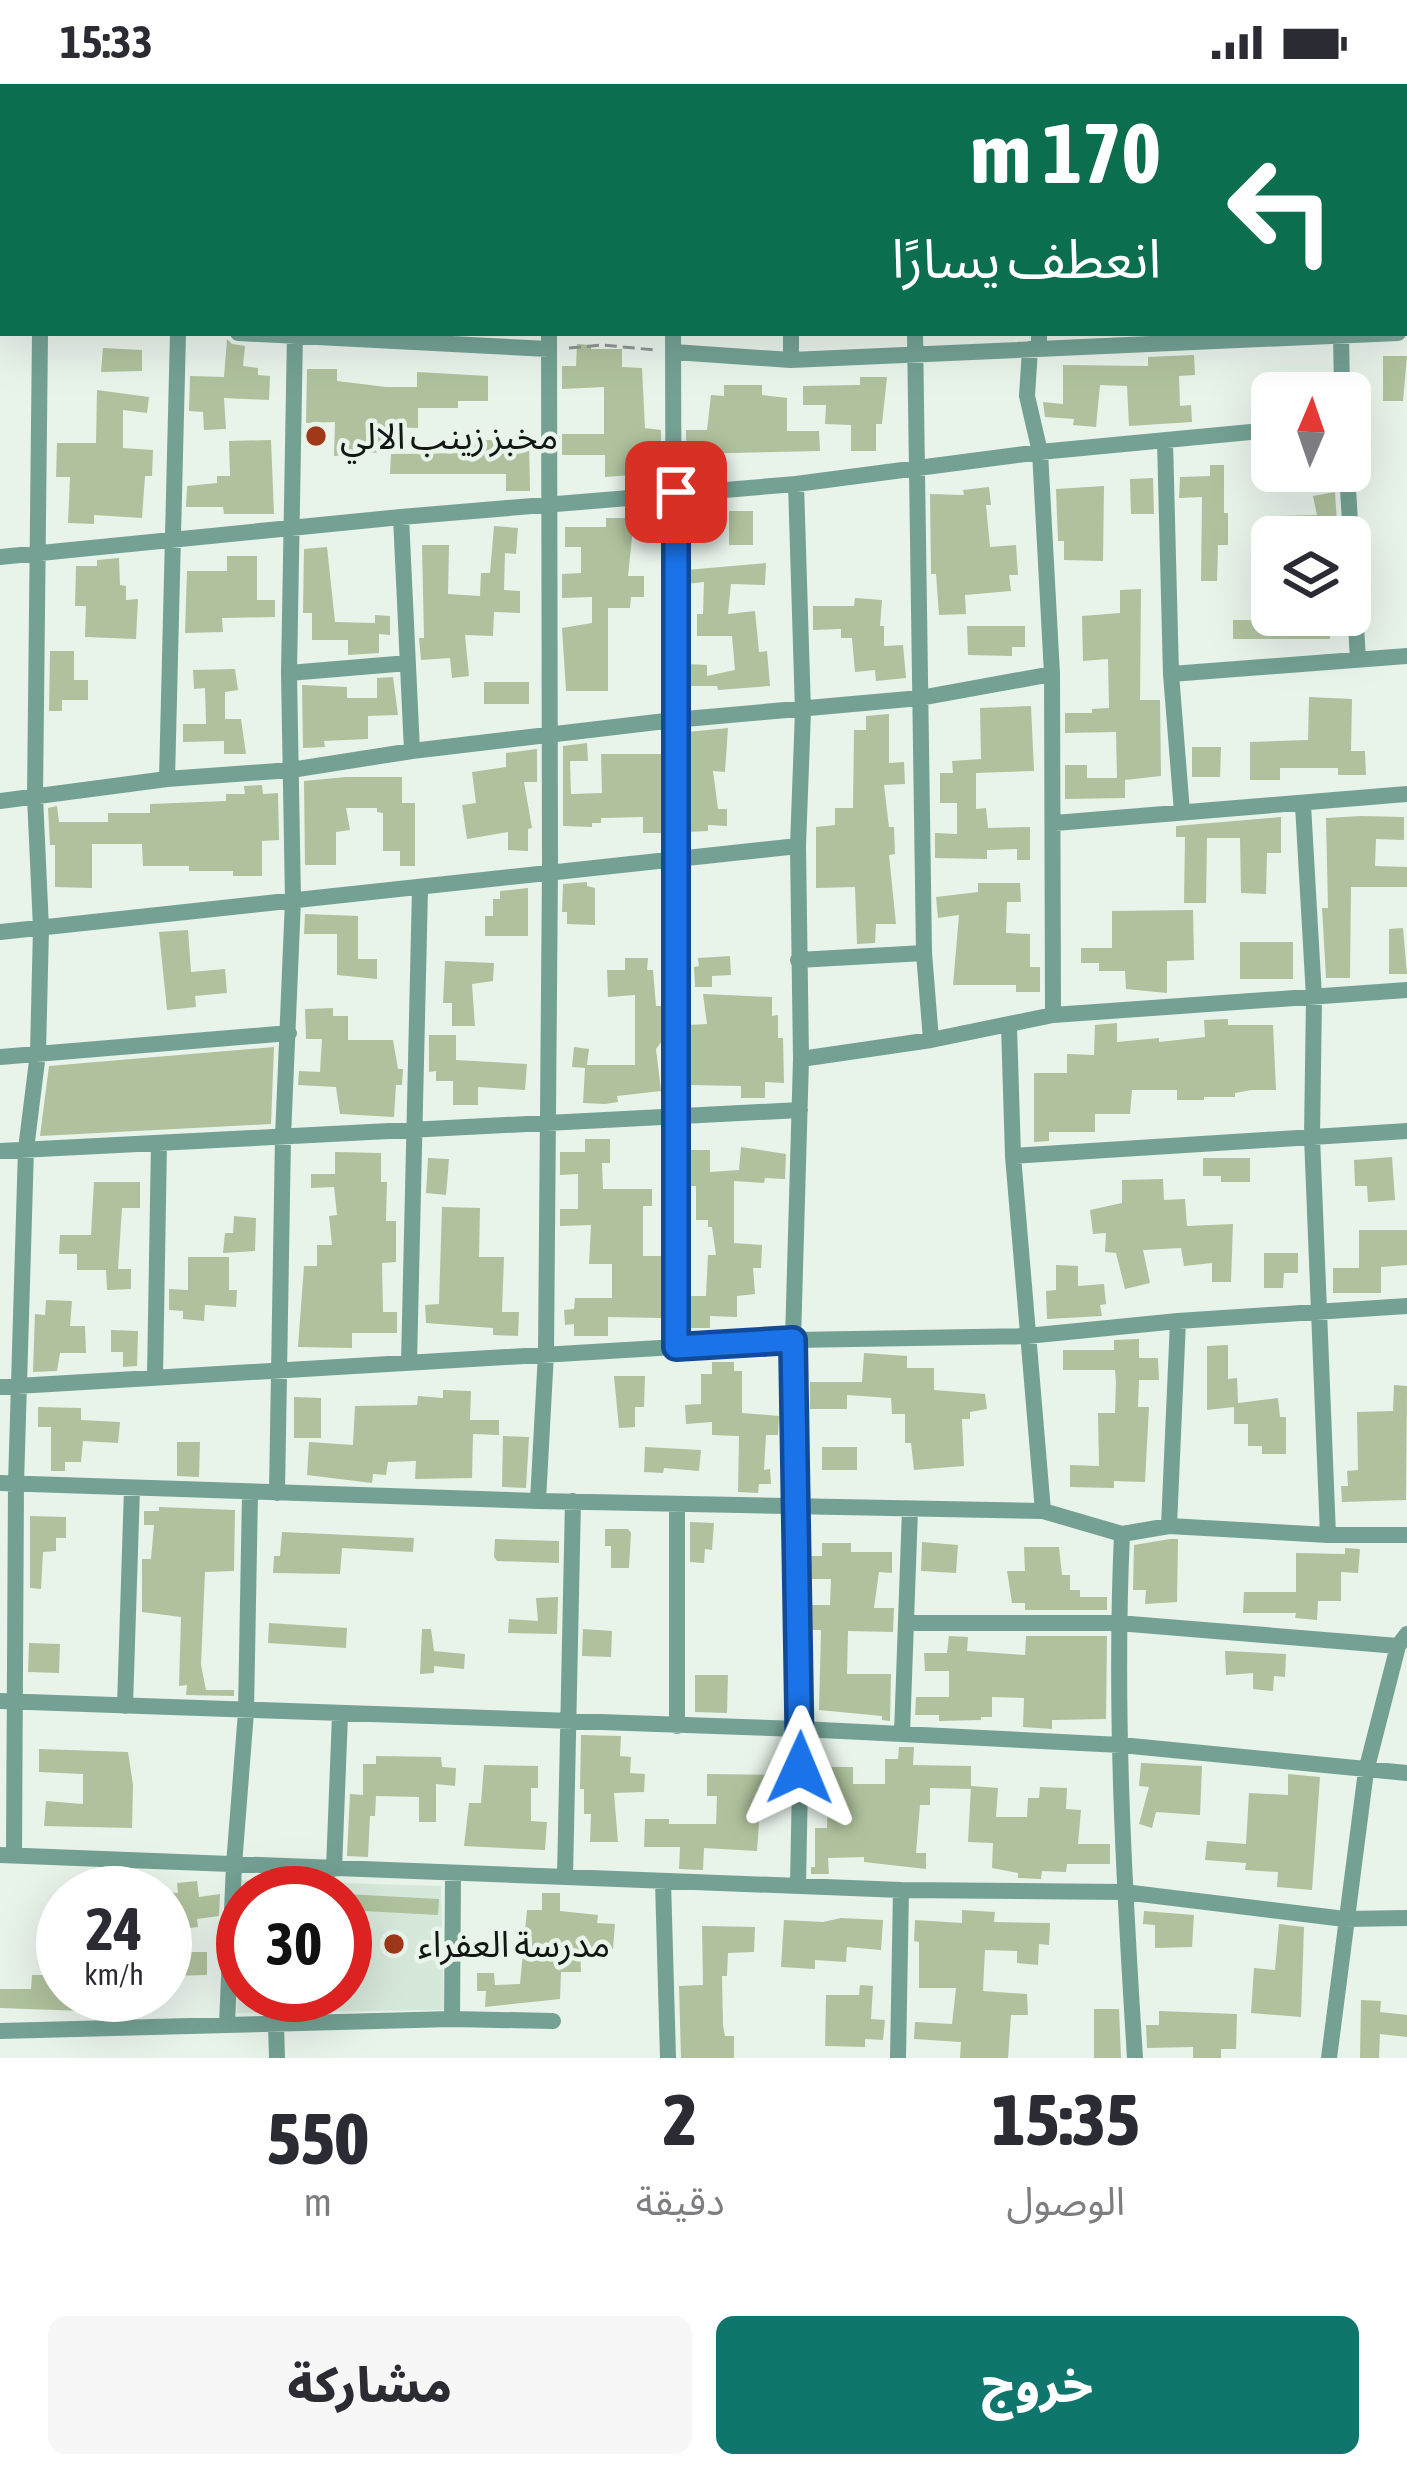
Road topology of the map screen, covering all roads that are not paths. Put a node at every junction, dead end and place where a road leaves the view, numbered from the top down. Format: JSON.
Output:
{"nodes":[{"id":1,"x":40,"y":336,"type":"edge"},
{"id":2,"x":178,"y":336,"type":"edge"},
{"id":3,"x":295,"y":336,"type":"edge"},
{"id":4,"x":377,"y":336,"type":"edge"},
{"id":5,"x":791,"y":336,"type":"edge"},
{"id":6,"x":1240,"y":336,"type":"edge"},
{"id":7,"x":1341,"y":336,"type":"edge"},
{"id":8,"x":418,"y":337,"type":"edge"},
{"id":9,"x":1039,"y":340,"type":"edge"},
{"id":10,"x":549,"y":341,"type":"edge"},
{"id":11,"x":674,"y":342,"type":"edge"},
{"id":12,"x":915,"y":342,"type":"edge"},
{"id":13,"x":791,"y":360,"type":"junction"},
{"id":14,"x":1342,"y":372,"type":"edge"},
{"id":15,"x":1251,"y":432,"type":"edge"},
{"id":16,"x":1165,"y":441,"type":"junction"},
{"id":17,"x":1040,"y":452,"type":"junction"},
{"id":18,"x":914,"y":470,"type":"junction"},
{"id":19,"x":796,"y":484,"type":"junction"},
{"id":20,"x":676,"y":492,"type":"junction"},
{"id":21,"x":1349,"y":492,"type":"edge"},
{"id":22,"x":550,"y":504,"type":"junction"},
{"id":23,"x":401,"y":517,"type":"junction"},
{"id":24,"x":294,"y":527,"type":"junction"},
{"id":25,"x":173,"y":542,"type":"junction"},
{"id":26,"x":38,"y":553,"type":"junction"},
{"id":27,"x":0,"y":557,"type":"edge"},
{"id":28,"x":1407,"y":656,"type":"edge"},
{"id":29,"x":1358,"y":660,"type":"junction"},
{"id":30,"x":408,"y":662,"type":"junction"},
{"id":31,"x":289,"y":673,"type":"junction"},
{"id":32,"x":1052,"y":674,"type":"junction"},
{"id":33,"x":1171,"y":674,"type":"junction"},
{"id":34,"x":920,"y":698,"type":"junction"},
{"id":35,"x":803,"y":710,"type":"junction"},
{"id":36,"x":674,"y":720,"type":"junction"},
{"id":37,"x":550,"y":736,"type":"junction"},
{"id":38,"x":412,"y":751,"type":"junction"},
{"id":39,"x":291,"y":770,"type":"junction"},
{"id":40,"x":166,"y":779,"type":"junction"},
{"id":41,"x":1407,"y":794,"type":"edge"},
{"id":42,"x":35,"y":797,"type":"junction"},
{"id":43,"x":0,"y":801,"type":"edge"},
{"id":44,"x":1303,"y":805,"type":"junction"},
{"id":45,"x":1182,"y":812,"type":"junction"},
{"id":46,"x":1055,"y":823,"type":"junction"},
{"id":47,"x":798,"y":846,"type":"junction"},
{"id":48,"x":675,"y":857,"type":"junction"},
{"id":49,"x":550,"y":870,"type":"junction"},
{"id":50,"x":420,"y":889,"type":"junction"},
{"id":51,"x":293,"y":900,"type":"junction"},
{"id":52,"x":41,"y":928,"type":"junction"},
{"id":53,"x":0,"y":932,"type":"edge"},
{"id":54,"x":924,"y":953,"type":"junction"},
{"id":55,"x":798,"y":960,"type":"junction"},
{"id":56,"x":1407,"y":990,"type":"edge"},
{"id":57,"x":1314,"y":997,"type":"junction"},
{"id":58,"x":1053,"y":1015,"type":"junction"},
{"id":59,"x":1009,"y":1026,"type":"junction"},
{"id":60,"x":290,"y":1034,"type":"junction"},
{"id":61,"x":931,"y":1040,"type":"junction"},
{"id":62,"x":38,"y":1053,"type":"junction"},
{"id":63,"x":0,"y":1057,"type":"edge"},
{"id":64,"x":801,"y":1059,"type":"junction"},
{"id":65,"x":800,"y":1110,"type":"junction"},
{"id":66,"x":674,"y":1114,"type":"junction"},
{"id":67,"x":547,"y":1123,"type":"junction"},
{"id":68,"x":1407,"y":1130,"type":"edge"},
{"id":69,"x":416,"y":1132,"type":"junction"},
{"id":70,"x":1312,"y":1137,"type":"junction"},
{"id":71,"x":283,"y":1138,"type":"junction"},
{"id":72,"x":159,"y":1143,"type":"junction"},
{"id":73,"x":26,"y":1149,"type":"junction"},
{"id":74,"x":0,"y":1150,"type":"edge"},
{"id":75,"x":1013,"y":1156,"type":"junction"},
{"id":76,"x":1407,"y":1306,"type":"edge"},
{"id":77,"x":1320,"y":1312,"type":"junction"},
{"id":78,"x":1178,"y":1321,"type":"junction"},
{"id":79,"x":1027,"y":1336,"type":"junction"},
{"id":80,"x":793,"y":1340,"type":"junction"},
{"id":81,"x":676,"y":1347,"type":"junction"},
{"id":82,"x":546,"y":1353,"type":"junction"},
{"id":83,"x":409,"y":1363,"type":"junction"},
{"id":84,"x":278,"y":1370,"type":"junction"},
{"id":85,"x":155,"y":1377,"type":"junction"},
{"id":86,"x":22,"y":1385,"type":"junction"},
{"id":87,"x":0,"y":1387,"type":"edge"},
{"id":88,"x":8,"y":1484,"type":"edge"},
{"id":89,"x":132,"y":1488,"type":"junction"},
{"id":90,"x":277,"y":1492,"type":"junction"},
{"id":91,"x":250,"y":1493,"type":"junction"},
{"id":92,"x":538,"y":1501,"type":"junction"},
{"id":93,"x":573,"y":1501,"type":"junction"},
{"id":94,"x":677,"y":1504,"type":"junction"},
{"id":95,"x":798,"y":1508,"type":"junction"},
{"id":96,"x":910,"y":1509,"type":"junction"},
{"id":97,"x":1043,"y":1511,"type":"junction"},
{"id":98,"x":1169,"y":1526,"type":"junction"},
{"id":99,"x":1122,"y":1534,"type":"junction"},
{"id":100,"x":1328,"y":1535,"type":"junction"},
{"id":101,"x":1407,"y":1535,"type":"edge"},
{"id":102,"x":907,"y":1623,"type":"junction"},
{"id":103,"x":1118,"y":1623,"type":"junction"},
{"id":104,"x":1403,"y":1640,"type":"edge"},
{"id":105,"x":8,"y":1702,"type":"edge"},
{"id":106,"x":124,"y":1706,"type":"junction"},
{"id":107,"x":246,"y":1712,"type":"junction"},
{"id":108,"x":340,"y":1715,"type":"junction"},
{"id":109,"x":568,"y":1723,"type":"junction"},
{"id":110,"x":677,"y":1726,"type":"junction"},
{"id":111,"x":801,"y":1729,"type":"junction"},
{"id":112,"x":902,"y":1734,"type":"junction"},
{"id":113,"x":1121,"y":1745,"type":"junction"},
{"id":114,"x":1366,"y":1771,"type":"junction"},
{"id":115,"x":1407,"y":1772,"type":"edge"},
{"id":116,"x":7,"y":1855,"type":"edge"},
{"id":117,"x":234,"y":1865,"type":"junction"},
{"id":118,"x":259,"y":1866,"type":"edge"},
{"id":119,"x":334,"y":1866,"type":"edge"},
{"id":120,"x":372,"y":1871,"type":"edge"},
{"id":121,"x":453,"y":1874,"type":"junction"},
{"id":122,"x":565,"y":1877,"type":"junction"},
{"id":123,"x":663,"y":1881,"type":"junction"},
{"id":124,"x":797,"y":1886,"type":"junction"},
{"id":125,"x":901,"y":1890,"type":"junction"},
{"id":126,"x":1124,"y":1892,"type":"junction"},
{"id":127,"x":1407,"y":1918,"type":"edge"},
{"id":128,"x":1345,"y":1919,"type":"junction"},
{"id":129,"x":452,"y":2019,"type":"junction"},
{"id":130,"x":554,"y":2021,"type":"dead end"},
{"id":131,"x":227,"y":2024,"type":"junction"},
{"id":132,"x":275,"y":2025,"type":"junction"},
{"id":133,"x":0,"y":2031,"type":"edge"},
{"id":134,"x":277,"y":2058,"type":"edge"},
{"id":135,"x":668,"y":2058,"type":"edge"},
{"id":136,"x":898,"y":2058,"type":"edge"},
{"id":137,"x":1135,"y":2058,"type":"edge"},
{"id":138,"x":1329,"y":2058,"type":"edge"}],
"edges":[{"from":1,"to":26,"type":"street"},
{"from":2,"to":25,"type":"street"},
{"from":3,"to":24,"type":"street"},
{"from":4,"to":8,"type":"street"},
{"from":5,"to":13,"type":"street"},
{"from":6,"to":9,"type":"street"},
{"from":7,"to":14,"type":"street"},
{"from":8,"to":10,"type":"street"},
{"from":9,"to":12,"type":"street"},
{"from":9,"to":17,"type":"street"},
{"from":10,"to":22,"type":"street"},
{"from":11,"to":13,"type":"street"},
{"from":11,"to":20,"type":"street"},
{"from":12,"to":13,"type":"street"},
{"from":12,"to":18,"type":"street"},
{"from":15,"to":16,"type":"street"},
{"from":16,"to":17,"type":"street"},
{"from":16,"to":33,"type":"street"},
{"from":17,"to":18,"type":"street"},
{"from":17,"to":32,"type":"street"},
{"from":18,"to":19,"type":"street"},
{"from":18,"to":34,"type":"street"},
{"from":19,"to":20,"type":"street"},
{"from":19,"to":35,"type":"street"},
{"from":20,"to":22,"type":"street"},
{"from":20,"to":36,"type":"street"},
{"from":21,"to":29,"type":"street"},
{"from":22,"to":23,"type":"street"},
{"from":22,"to":37,"type":"street"},
{"from":23,"to":24,"type":"street"},
{"from":23,"to":30,"type":"street"},
{"from":24,"to":25,"type":"street"},
{"from":24,"to":31,"type":"street"},
{"from":25,"to":26,"type":"street"},
{"from":25,"to":40,"type":"street"},
{"from":26,"to":27,"type":"street"},
{"from":26,"to":42,"type":"street"},
{"from":28,"to":29,"type":"street"},
{"from":29,"to":33,"type":"street"},
{"from":30,"to":31,"type":"street"},
{"from":30,"to":38,"type":"street"},
{"from":31,"to":39,"type":"street"},
{"from":32,"to":34,"type":"street"},
{"from":32,"to":46,"type":"street"},
{"from":33,"to":45,"type":"street"},
{"from":34,"to":35,"type":"street"},
{"from":34,"to":54,"type":"street"},
{"from":35,"to":36,"type":"street"},
{"from":35,"to":47,"type":"street"},
{"from":36,"to":37,"type":"street"},
{"from":36,"to":48,"type":"street"},
{"from":37,"to":38,"type":"street"},
{"from":37,"to":49,"type":"street"},
{"from":38,"to":39,"type":"street"},
{"from":39,"to":40,"type":"street"},
{"from":39,"to":51,"type":"street"},
{"from":40,"to":42,"type":"street"},
{"from":41,"to":44,"type":"street"},
{"from":42,"to":43,"type":"street"},
{"from":42,"to":52,"type":"street"},
{"from":44,"to":45,"type":"street"},
{"from":44,"to":57,"type":"street"},
{"from":45,"to":46,"type":"street"},
{"from":46,"to":58,"type":"street"},
{"from":47,"to":48,"type":"street"},
{"from":47,"to":55,"type":"street"},
{"from":48,"to":49,"type":"street"},
{"from":48,"to":66,"type":"street"},
{"from":49,"to":50,"type":"street"},
{"from":49,"to":67,"type":"street"},
{"from":50,"to":51,"type":"street"},
{"from":50,"to":69,"type":"street"},
{"from":51,"to":52,"type":"street"},
{"from":51,"to":60,"type":"street"},
{"from":52,"to":53,"type":"street"},
{"from":52,"to":62,"type":"street"},
{"from":54,"to":55,"type":"street"},
{"from":54,"to":61,"type":"street"},
{"from":55,"to":64,"type":"street"},
{"from":56,"to":57,"type":"street"},
{"from":57,"to":58,"type":"street"},
{"from":57,"to":70,"type":"street"},
{"from":58,"to":59,"type":"street"},
{"from":59,"to":61,"type":"street"},
{"from":59,"to":75,"type":"street"},
{"from":60,"to":62,"type":"street"},
{"from":60,"to":71,"type":"street"},
{"from":61,"to":64,"type":"street"},
{"from":62,"to":63,"type":"street"},
{"from":62,"to":73,"type":"street"},
{"from":64,"to":65,"type":"street"},
{"from":65,"to":66,"type":"street"},
{"from":65,"to":80,"type":"street"},
{"from":66,"to":67,"type":"street"},
{"from":66,"to":81,"type":"street"},
{"from":67,"to":69,"type":"street"},
{"from":67,"to":82,"type":"street"},
{"from":68,"to":70,"type":"street"},
{"from":69,"to":71,"type":"street"},
{"from":69,"to":83,"type":"street"},
{"from":70,"to":75,"type":"street"},
{"from":70,"to":77,"type":"street"},
{"from":71,"to":72,"type":"street"},
{"from":71,"to":84,"type":"street"},
{"from":72,"to":73,"type":"street"},
{"from":72,"to":85,"type":"street"},
{"from":73,"to":74,"type":"street"},
{"from":73,"to":86,"type":"street"},
{"from":75,"to":79,"type":"street"},
{"from":76,"to":77,"type":"street"},
{"from":77,"to":78,"type":"street"},
{"from":77,"to":100,"type":"street"},
{"from":78,"to":79,"type":"street"},
{"from":78,"to":98,"type":"street"},
{"from":79,"to":80,"type":"street"},
{"from":79,"to":97,"type":"street"},
{"from":80,"to":81,"type":"street"},
{"from":80,"to":95,"type":"street"},
{"from":81,"to":82,"type":"street"},
{"from":82,"to":83,"type":"street"},
{"from":82,"to":92,"type":"street"},
{"from":83,"to":84,"type":"street"},
{"from":84,"to":85,"type":"street"},
{"from":84,"to":90,"type":"street"},
{"from":85,"to":86,"type":"street"},
{"from":86,"to":87,"type":"street"},
{"from":86,"to":88,"type":"street"},
{"from":88,"to":89,"type":"street"},
{"from":88,"to":105,"type":"street"},
{"from":89,"to":91,"type":"street"},
{"from":89,"to":106,"type":"street"},
{"from":90,"to":91,"type":"street"},
{"from":90,"to":92,"type":"street"},
{"from":91,"to":107,"type":"street"},
{"from":92,"to":93,"type":"street"},
{"from":93,"to":94,"type":"street"},
{"from":93,"to":109,"type":"street"},
{"from":94,"to":95,"type":"street"},
{"from":94,"to":110,"type":"street"},
{"from":95,"to":96,"type":"street"},
{"from":95,"to":111,"type":"street"},
{"from":96,"to":97,"type":"street"},
{"from":96,"to":102,"type":"street"},
{"from":97,"to":99,"type":"street"},
{"from":98,"to":99,"type":"street"},
{"from":98,"to":100,"type":"street"},
{"from":99,"to":103,"type":"street"},
{"from":100,"to":101,"type":"street"},
{"from":102,"to":103,"type":"street"},
{"from":102,"to":112,"type":"street"},
{"from":103,"to":104,"type":"street"},
{"from":103,"to":113,"type":"street"},
{"from":104,"to":114,"type":"street"},
{"from":105,"to":106,"type":"street"},
{"from":105,"to":116,"type":"street"},
{"from":106,"to":107,"type":"street"},
{"from":107,"to":108,"type":"street"},
{"from":107,"to":117,"type":"street"},
{"from":108,"to":109,"type":"street"},
{"from":108,"to":119,"type":"street"},
{"from":109,"to":110,"type":"street"},
{"from":109,"to":122,"type":"street"},
{"from":110,"to":111,"type":"street"},
{"from":111,"to":112,"type":"street"},
{"from":111,"to":124,"type":"street"},
{"from":112,"to":113,"type":"street"},
{"from":113,"to":114,"type":"street"},
{"from":113,"to":126,"type":"street"},
{"from":114,"to":115,"type":"street"},
{"from":114,"to":128,"type":"street"},
{"from":116,"to":117,"type":"street"},
{"from":117,"to":118,"type":"street"},
{"from":117,"to":131,"type":"street"},
{"from":120,"to":121,"type":"street"},
{"from":121,"to":122,"type":"street"},
{"from":121,"to":129,"type":"street"},
{"from":122,"to":123,"type":"street"},
{"from":123,"to":124,"type":"street"},
{"from":123,"to":135,"type":"street"},
{"from":124,"to":125,"type":"street"},
{"from":125,"to":126,"type":"street"},
{"from":125,"to":136,"type":"street"},
{"from":126,"to":128,"type":"street"},
{"from":126,"to":137,"type":"street"},
{"from":127,"to":128,"type":"street"},
{"from":128,"to":138,"type":"street"},
{"from":129,"to":130,"type":"street"},
{"from":129,"to":132,"type":"street"},
{"from":131,"to":132,"type":"street"},
{"from":131,"to":133,"type":"street"},
{"from":132,"to":134,"type":"street"}]}
